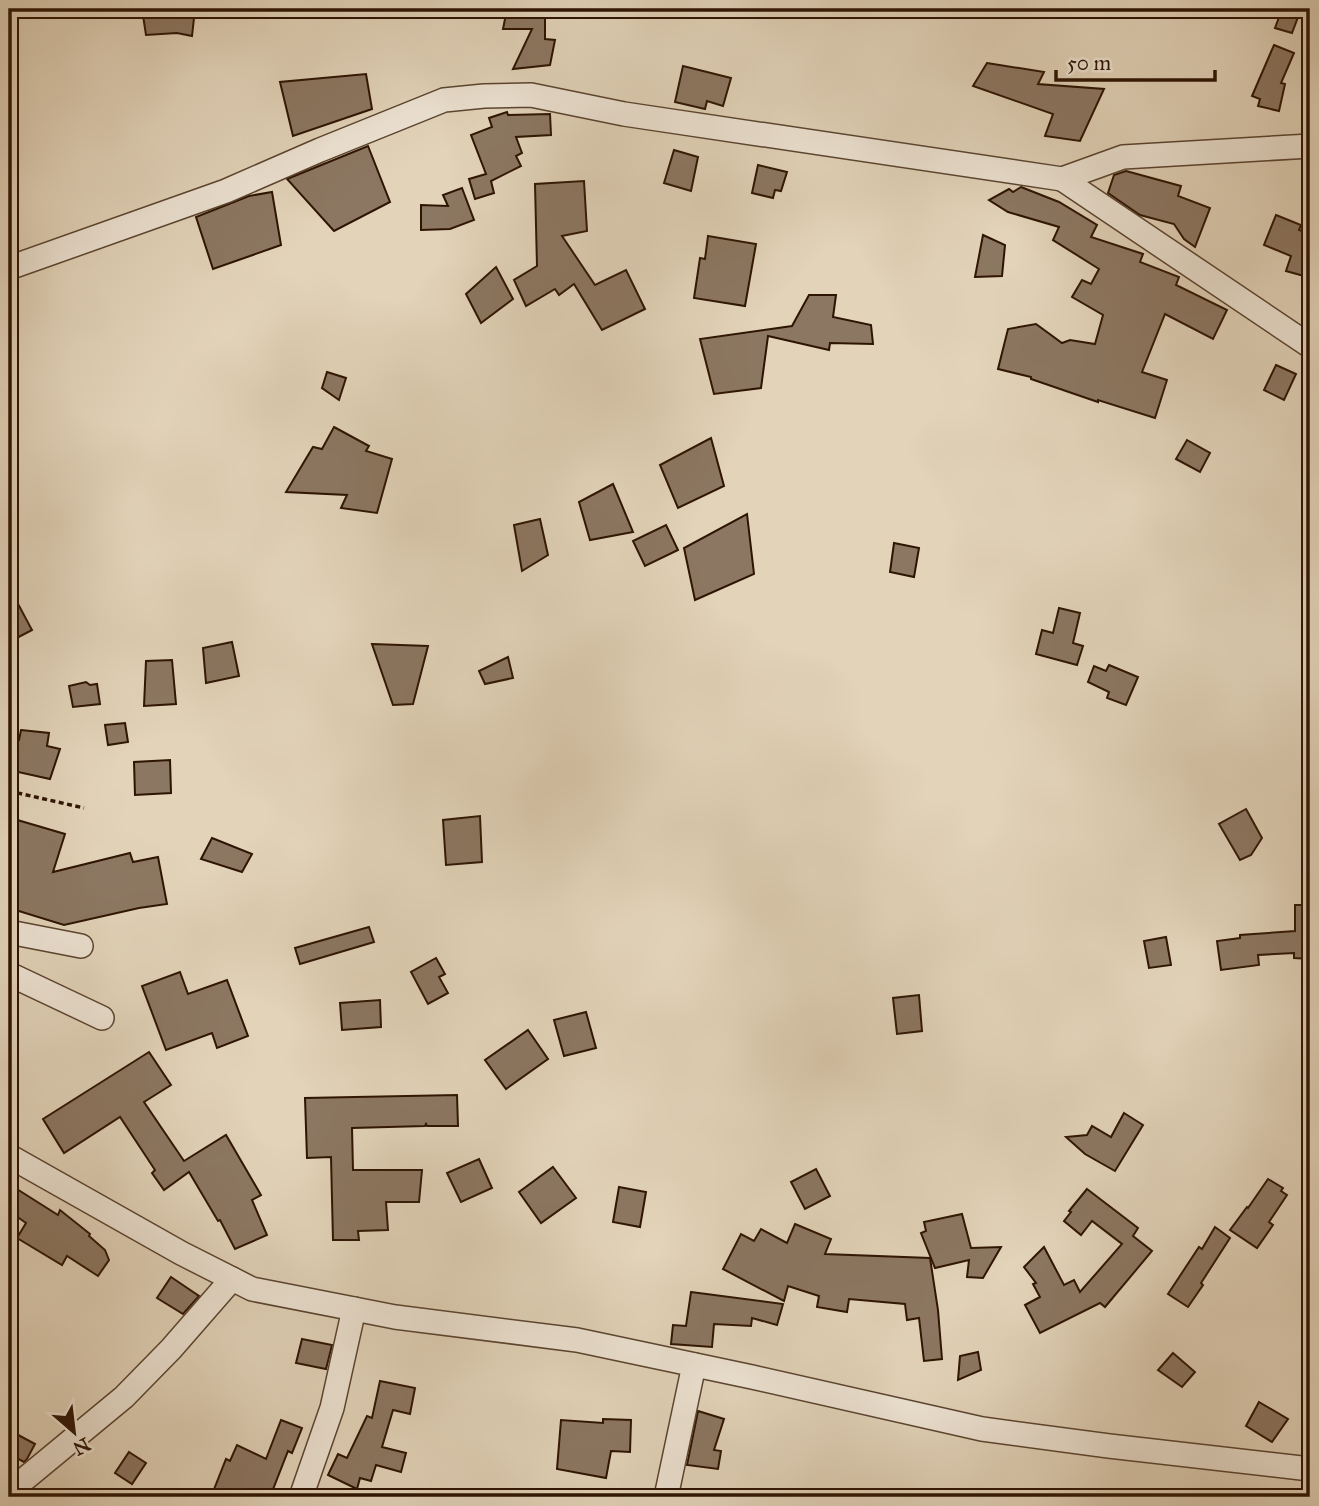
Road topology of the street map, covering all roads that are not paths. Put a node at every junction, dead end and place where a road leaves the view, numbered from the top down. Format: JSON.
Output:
{"nodes":[{"id":1,"x":1310,"y":146,"type":"edge"},
{"id":2,"x":1062,"y":179,"type":"junction"},
{"id":3,"x":9,"y":268,"type":"edge"},
{"id":4,"x":1310,"y":346,"type":"edge"},
{"id":5,"x":9,"y":932,"type":"edge"},
{"id":6,"x":81,"y":946,"type":"dead end"},
{"id":7,"x":9,"y":974,"type":"edge"},
{"id":8,"x":102,"y":1018,"type":"dead end"},
{"id":9,"x":9,"y":1156,"type":"edge"},
{"id":10,"x":232,"y":1279,"type":"junction"},
{"id":11,"x":354,"y":1309,"type":"junction"},
{"id":12,"x":694,"y":1365,"type":"junction"},
{"id":13,"x":1310,"y":1469,"type":"edge"},
{"id":14,"x":9,"y":1492,"type":"edge"},
{"id":15,"x":301,"y":1497,"type":"edge"},
{"id":16,"x":666,"y":1497,"type":"edge"}],
"edges":[{"from":1,"to":2,"type":"street"},
{"from":2,"to":3,"type":"street"},
{"from":2,"to":4,"type":"street"},
{"from":5,"to":6,"type":"street"},
{"from":7,"to":8,"type":"street"},
{"from":9,"to":10,"type":"street"},
{"from":10,"to":11,"type":"street"},
{"from":10,"to":14,"type":"street"},
{"from":11,"to":12,"type":"street"},
{"from":11,"to":15,"type":"street"},
{"from":12,"to":13,"type":"street"},
{"from":12,"to":16,"type":"street"}]}
